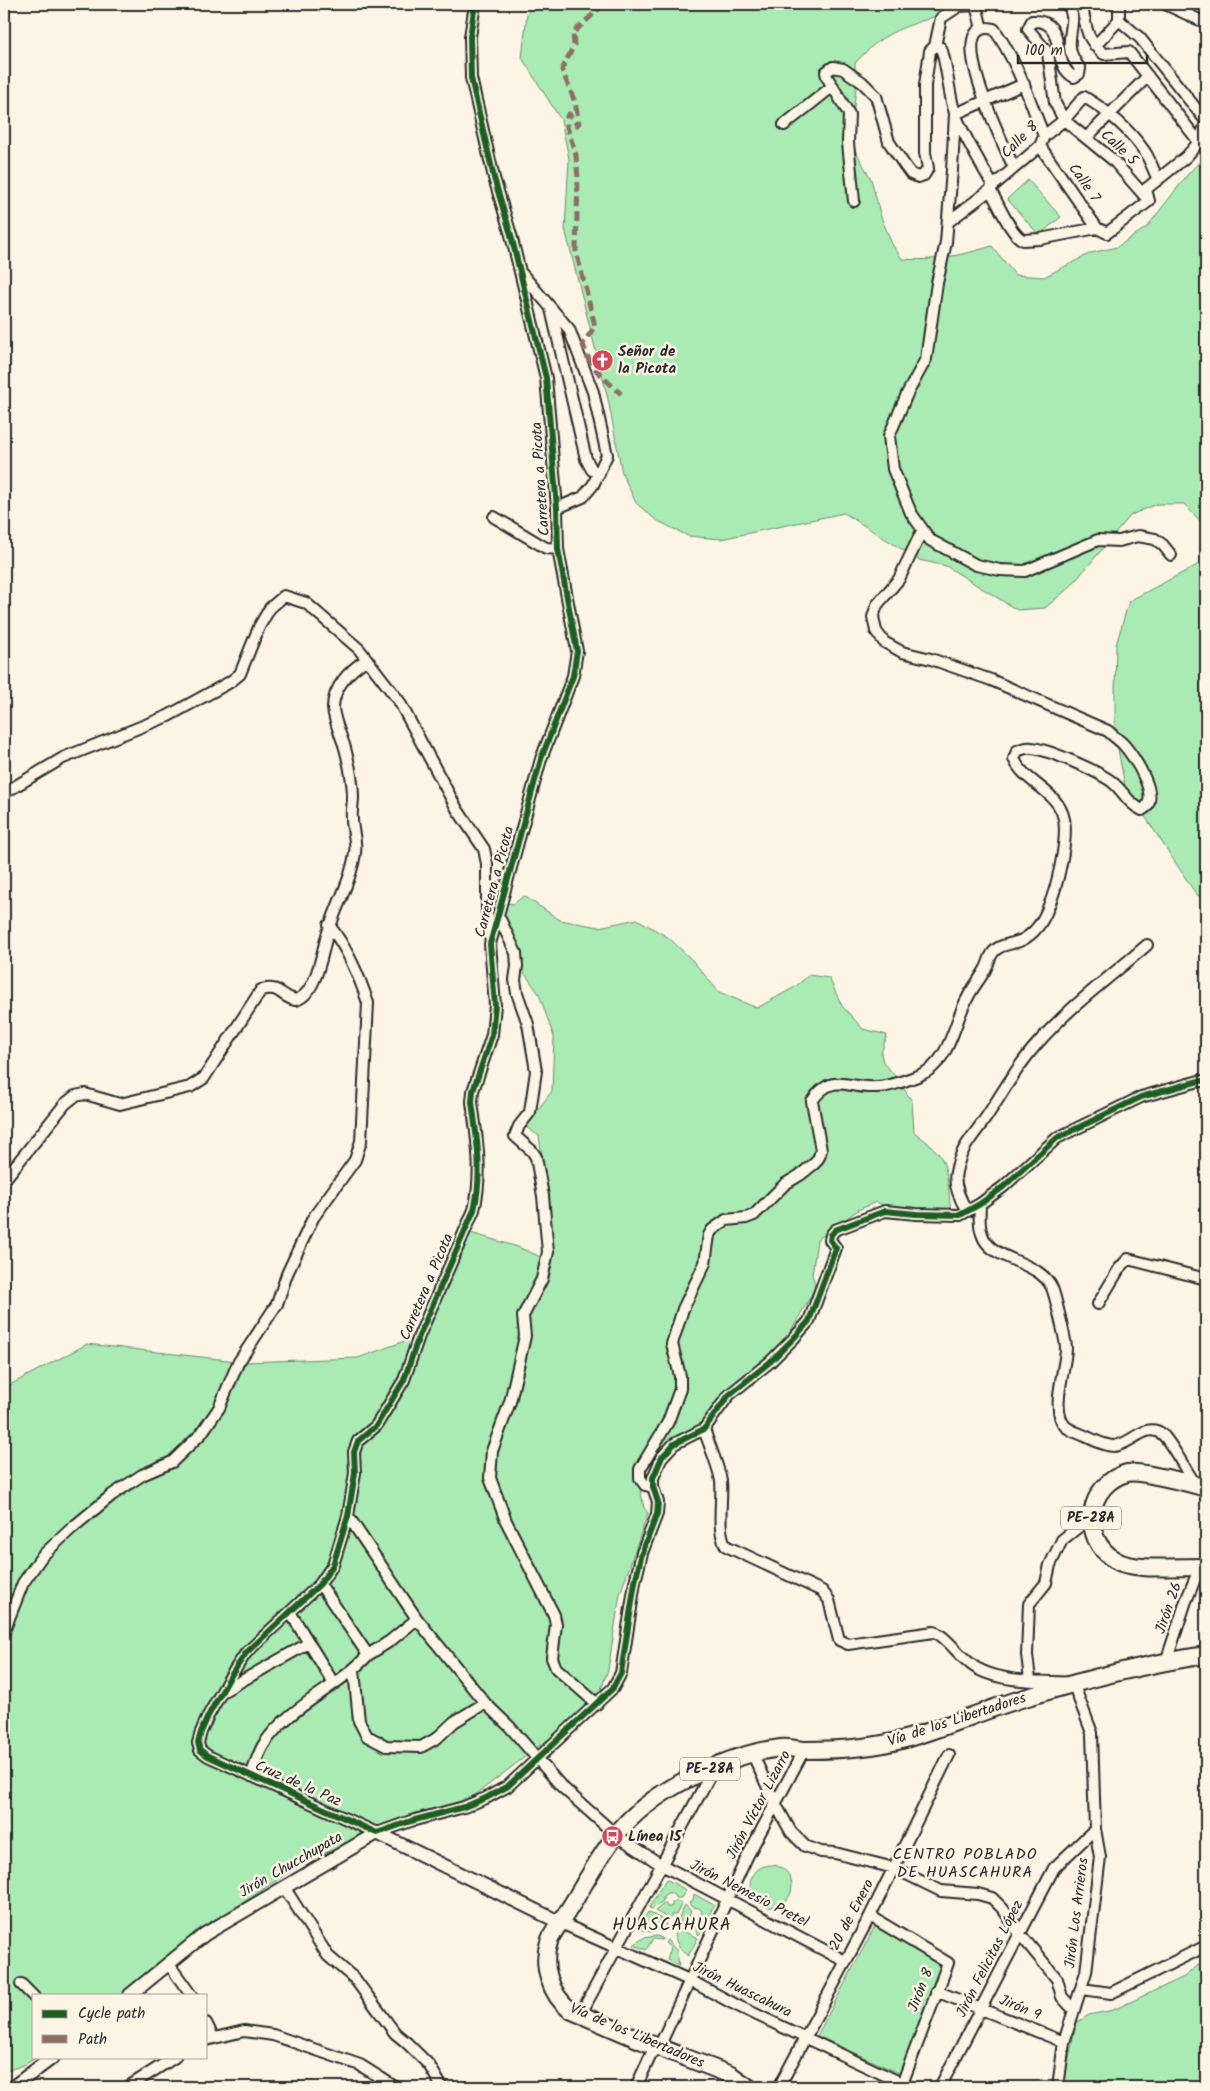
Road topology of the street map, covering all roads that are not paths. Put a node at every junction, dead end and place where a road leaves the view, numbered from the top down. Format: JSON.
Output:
{"nodes":[{"id":1,"x":475,"y":4,"type":"edge"},
{"id":2,"x":977,"y":4,"type":"edge"},
{"id":3,"x":1067,"y":4,"type":"edge"},
{"id":4,"x":1081,"y":4,"type":"edge"},
{"id":5,"x":1119,"y":4,"type":"edge"},
{"id":6,"x":1165,"y":4,"type":"edge"},
{"id":7,"x":1119,"y":20,"type":"junction"},
{"id":8,"x":1206,"y":23,"type":"edge"},
{"id":9,"x":982,"y":30,"type":"junction"},
{"id":10,"x":935,"y":46,"type":"junction"},
{"id":11,"x":1095,"y":46,"type":"junction"},
{"id":12,"x":1148,"y":76,"type":"junction"},
{"id":13,"x":1024,"y":84,"type":"junction"},
{"id":14,"x":833,"y":86,"type":"junction"},
{"id":15,"x":986,"y":102,"type":"junction"},
{"id":16,"x":955,"y":114,"type":"junction"},
{"id":17,"x":1109,"y":115,"type":"junction"},
{"id":18,"x":1064,"y":120,"type":"junction"},
{"id":19,"x":1206,"y":122,"type":"edge"},
{"id":20,"x":784,"y":124,"type":"dead end"},
{"id":21,"x":1044,"y":136,"type":"junction"},
{"id":22,"x":1086,"y":138,"type":"junction"},
{"id":23,"x":1199,"y":142,"type":"junction"},
{"id":24,"x":1040,"y":146,"type":"junction"},
{"id":25,"x":1014,"y":168,"type":"junction"},
{"id":26,"x":1158,"y":180,"type":"junction"},
{"id":27,"x":991,"y":188,"type":"junction"},
{"id":28,"x":854,"y":201,"type":"dead end"},
{"id":29,"x":1148,"y":201,"type":"junction"},
{"id":30,"x":948,"y":222,"type":"junction"},
{"id":31,"x":1097,"y":228,"type":"junction"},
{"id":32,"x":520,"y":272,"type":"junction"},
{"id":33,"x":551,"y":308,"type":"junction"},
{"id":34,"x":599,"y":474,"type":"junction"},
{"id":35,"x":557,"y":508,"type":"junction"},
{"id":36,"x":494,"y":517,"type":"dead end"},
{"id":37,"x":922,"y":531,"type":"junction"},
{"id":38,"x":558,"y":549,"type":"junction"},
{"id":39,"x":1171,"y":555,"type":"dead end"},
{"id":40,"x":366,"y":660,"type":"junction"},
{"id":41,"x":4,"y":792,"type":"edge"},
{"id":42,"x":498,"y":915,"type":"junction"},
{"id":43,"x":329,"y":925,"type":"junction"},
{"id":44,"x":490,"y":944,"type":"junction"},
{"id":45,"x":1147,"y":945,"type":"dead end"},
{"id":46,"x":1206,"y":1081,"type":"edge"},
{"id":47,"x":4,"y":1180,"type":"edge"},
{"id":48,"x":980,"y":1204,"type":"junction"},
{"id":49,"x":967,"y":1211,"type":"junction"},
{"id":50,"x":1206,"y":1279,"type":"edge"},
{"id":51,"x":1098,"y":1304,"type":"dead end"},
{"id":52,"x":704,"y":1428,"type":"junction"},
{"id":53,"x":653,"y":1487,"type":"junction"},
{"id":54,"x":1201,"y":1487,"type":"edge"},
{"id":55,"x":348,"y":1516,"type":"junction"},
{"id":56,"x":1091,"y":1517,"type":"junction"},
{"id":57,"x":1206,"y":1567,"type":"edge"},
{"id":58,"x":320,"y":1584,"type":"junction"},
{"id":59,"x":290,"y":1612,"type":"junction"},
{"id":60,"x":417,"y":1618,"type":"junction"},
{"id":61,"x":4,"y":1631,"type":"edge"},
{"id":62,"x":309,"y":1643,"type":"junction"},
{"id":63,"x":368,"y":1655,"type":"junction"},
{"id":64,"x":1206,"y":1655,"type":"edge"},
{"id":65,"x":1166,"y":1662,"type":"junction"},
{"id":66,"x":354,"y":1670,"type":"junction"},
{"id":67,"x":1030,"y":1679,"type":"junction"},
{"id":68,"x":1073,"y":1683,"type":"junction"},
{"id":69,"x":334,"y":1684,"type":"junction"},
{"id":70,"x":221,"y":1692,"type":"junction"},
{"id":71,"x":485,"y":1703,"type":"junction"},
{"id":72,"x":597,"y":1704,"type":"junction"},
{"id":73,"x":804,"y":1750,"type":"junction"},
{"id":74,"x":752,"y":1753,"type":"junction"},
{"id":75,"x":948,"y":1755,"type":"dead end"},
{"id":76,"x":208,"y":1756,"type":"joint"},
{"id":77,"x":538,"y":1758,"type":"junction"},
{"id":78,"x":714,"y":1768,"type":"junction"},
{"id":79,"x":251,"y":1776,"type":"junction"},
{"id":80,"x":776,"y":1804,"type":"junction"},
{"id":81,"x":1095,"y":1829,"type":"junction"},
{"id":82,"x":377,"y":1833,"type":"junction"},
{"id":83,"x":616,"y":1835,"type":"junction"},
{"id":84,"x":660,"y":1864,"type":"junction"},
{"id":85,"x":894,"y":1868,"type":"junction"},
{"id":86,"x":284,"y":1886,"type":"junction"},
{"id":87,"x":726,"y":1900,"type":"junction"},
{"id":88,"x":870,"y":1916,"type":"junction"},
{"id":89,"x":561,"y":1923,"type":"junction"},
{"id":90,"x":1020,"y":1934,"type":"junction"},
{"id":91,"x":1206,"y":1946,"type":"edge"},
{"id":92,"x":615,"y":1947,"type":"junction"},
{"id":93,"x":845,"y":1961,"type":"junction"},
{"id":94,"x":168,"y":1963,"type":"junction"},
{"id":95,"x":689,"y":1980,"type":"junction"},
{"id":96,"x":21,"y":1984,"type":"dead end"},
{"id":97,"x":1082,"y":1989,"type":"junction"},
{"id":98,"x":936,"y":1991,"type":"junction"},
{"id":99,"x":131,"y":1994,"type":"edge"},
{"id":100,"x":190,"y":1994,"type":"edge"},
{"id":101,"x":32,"y":1995,"type":"edge"},
{"id":102,"x":983,"y":2008,"type":"junction"},
{"id":103,"x":1074,"y":2010,"type":"junction"},
{"id":104,"x":580,"y":2014,"type":"junction"},
{"id":105,"x":806,"y":2038,"type":"junction"},
{"id":106,"x":210,"y":2039,"type":"edge"},
{"id":107,"x":1064,"y":2042,"type":"junction"},
{"id":108,"x":657,"y":2046,"type":"junction"},
{"id":109,"x":52,"y":2058,"type":"edge"},
{"id":110,"x":173,"y":2058,"type":"edge"},
{"id":111,"x":906,"y":2086,"type":"edge"},
{"id":112,"x":13,"y":2087,"type":"edge"},
{"id":113,"x":128,"y":2087,"type":"edge"},
{"id":114,"x":395,"y":2087,"type":"edge"},
{"id":115,"x":442,"y":2087,"type":"edge"},
{"id":116,"x":636,"y":2087,"type":"edge"},
{"id":117,"x":748,"y":2087,"type":"edge"},
{"id":118,"x":779,"y":2087,"type":"edge"},
{"id":119,"x":940,"y":2087,"type":"edge"},
{"id":120,"x":1058,"y":2087,"type":"edge"}],
"edges":[{"from":1,"to":32,"type":"street","name":"Carretera a Picota"},
{"from":2,"to":9,"type":"street"},
{"from":2,"to":10,"type":"street"},
{"from":3,"to":18,"type":"street"},
{"from":4,"to":11,"type":"street"},
{"from":5,"to":7,"type":"street"},
{"from":6,"to":8,"type":"street"},
{"from":7,"to":11,"type":"street"},
{"from":7,"to":19,"type":"street"},
{"from":9,"to":13,"type":"street"},
{"from":9,"to":15,"type":"street"},
{"from":10,"to":14,"type":"street"},
{"from":10,"to":16,"type":"street"},
{"from":11,"to":12,"type":"street"},
{"from":12,"to":17,"type":"street"},
{"from":12,"to":23,"type":"street"},
{"from":13,"to":15,"type":"street"},
{"from":13,"to":21,"type":"street"},
{"from":14,"to":20,"type":"street"},
{"from":14,"to":28,"type":"street"},
{"from":15,"to":16,"type":"street"},
{"from":15,"to":25,"type":"street"},
{"from":16,"to":27,"type":"street"},
{"from":16,"to":30,"type":"street"},
{"from":17,"to":18,"type":"street","name":"Calle 8"},
{"from":17,"to":22,"type":"street"},
{"from":17,"to":26,"type":"street"},
{"from":18,"to":21,"type":"street","name":"Calle 8"},
{"from":18,"to":22,"type":"street","name":"Calle 5"},
{"from":19,"to":23,"type":"street"},
{"from":21,"to":24,"type":"street","name":"Calle 8"},
{"from":22,"to":29,"type":"street","name":"Calle 5"},
{"from":23,"to":26,"type":"street"},
{"from":24,"to":25,"type":"street","name":"Calle 8"},
{"from":24,"to":31,"type":"street","name":"Calle 7"},
{"from":25,"to":27,"type":"street","name":"Calle 8"},
{"from":26,"to":29,"type":"street"},
{"from":27,"to":30,"type":"street","name":"Calle 8"},
{"from":27,"to":31,"type":"street"},
{"from":29,"to":31,"type":"street","name":"Calle 7"},
{"from":30,"to":37,"type":"street"},
{"from":32,"to":33,"type":"street"},
{"from":32,"to":35,"type":"street","name":"Carretera a Picota"},
{"from":33,"to":34,"type":"street"},
{"from":33,"to":34,"type":"street"},
{"from":34,"to":35,"type":"street"},
{"from":35,"to":38,"type":"street","name":"Carretera a Picota"},
{"from":36,"to":38,"type":"street"},
{"from":37,"to":39,"type":"street"},
{"from":37,"to":53,"type":"street"},
{"from":38,"to":42,"type":"street","name":"Carretera a Picota"},
{"from":40,"to":41,"type":"street"},
{"from":40,"to":43,"type":"street"},
{"from":40,"to":44,"type":"street"},
{"from":42,"to":44,"type":"street","name":"Carretera a Picota"},
{"from":42,"to":72,"type":"street"},
{"from":43,"to":47,"type":"street"},
{"from":43,"to":61,"type":"street"},
{"from":44,"to":55,"type":"street","name":"Carretera a Picota"},
{"from":45,"to":49,"type":"street"},
{"from":46,"to":48,"type":"street"},
{"from":48,"to":49,"type":"street"},
{"from":48,"to":54,"type":"street"},
{"from":49,"to":52,"type":"street"},
{"from":50,"to":51,"type":"street"},
{"from":52,"to":53,"type":"street"},
{"from":52,"to":67,"type":"street"},
{"from":53,"to":72,"type":"street"},
{"from":54,"to":56,"type":"highway","number":"PE-28A"},
{"from":55,"to":58,"type":"street","name":"Carretera a Picota"},
{"from":55,"to":60,"type":"street","name":"Jirón Nemesio Pretel"},
{"from":56,"to":57,"type":"highway","number":"PE-28A"},
{"from":56,"to":67,"type":"street"},
{"from":57,"to":65,"type":"street","name":"Jirón 26"},
{"from":58,"to":59,"type":"street","name":"Carretera a Picota"},
{"from":58,"to":63,"type":"street"},
{"from":59,"to":62,"type":"street"},
{"from":59,"to":70,"type":"street","name":"Carretera a Picota"},
{"from":60,"to":63,"type":"street"},
{"from":60,"to":71,"type":"street","name":"Jirón Nemesio Pretel"},
{"from":62,"to":69,"type":"street"},
{"from":62,"to":70,"type":"street"},
{"from":63,"to":66,"type":"street"},
{"from":64,"to":65,"type":"highway","name":"Vía de los Libertadores","number":"PE-28A"},
{"from":65,"to":68,"type":"highway","name":"Vía de los Libertadores","number":"PE-28A"},
{"from":66,"to":69,"type":"street"},
{"from":66,"to":71,"type":"street"},
{"from":67,"to":68,"type":"street"},
{"from":68,"to":73,"type":"highway","name":"Vía de los Libertadores","number":"PE-28A"},
{"from":68,"to":81,"type":"street","name":"Jirón Los Arrieros"},
{"from":69,"to":79,"type":"street"},
{"from":70,"to":76,"type":"street","name":"Carretera a Picota"},
{"from":71,"to":77,"type":"street","name":"Jirón Nemesio Pretel"},
{"from":72,"to":77,"type":"street"},
{"from":73,"to":74,"type":"highway","name":"Vía de los Libertadores","number":"PE-28A"},
{"from":73,"to":80,"type":"street","name":"Jirón Víctor Lizarro"},
{"from":74,"to":78,"type":"highway","name":"Vía de los Libertadores","number":"PE-28A"},
{"from":74,"to":80,"type":"street"},
{"from":75,"to":85,"type":"street","name":"20 de Enero"},
{"from":76,"to":79,"type":"street","name":"Cruz de la Paz"},
{"from":77,"to":82,"type":"street"},
{"from":77,"to":83,"type":"street","name":"Jirón Nemesio Pretel"},
{"from":78,"to":83,"type":"highway","name":"Vía de los Libertadores","number":"PE-28A"},
{"from":78,"to":84,"type":"street"},
{"from":79,"to":82,"type":"street","name":"Cruz de la Paz"},
{"from":80,"to":85,"type":"street"},
{"from":80,"to":87,"type":"street","name":"Jirón Víctor Lizarro"},
{"from":81,"to":90,"type":"street","name":"Jirón Felicitas López"},
{"from":81,"to":97,"type":"street","name":"Jirón Los Arrieros"},
{"from":82,"to":86,"type":"street","name":"Jirón Chucchupata"},
{"from":82,"to":89,"type":"street"},
{"from":83,"to":84,"type":"street","name":"Jirón Nemesio Pretel"},
{"from":83,"to":89,"type":"highway","name":"Vía de los Libertadores","number":"PE-28A"},
{"from":84,"to":87,"type":"street","name":"Jirón Nemesio Pretel"},
{"from":84,"to":92,"type":"street"},
{"from":85,"to":88,"type":"street","name":"20 de Enero"},
{"from":85,"to":90,"type":"street"},
{"from":86,"to":94,"type":"street","name":"Jirón Chucchupata"},
{"from":86,"to":115,"type":"street"},
{"from":87,"to":93,"type":"street","name":"Jirón Nemesio Pretel"},
{"from":87,"to":95,"type":"street","name":"Jirón Víctor Lizarro"},
{"from":88,"to":93,"type":"street","name":"20 de Enero"},
{"from":88,"to":98,"type":"street","name":"Jirón 8"},
{"from":89,"to":92,"type":"street","name":"Jirón Huascahura"},
{"from":89,"to":104,"type":"highway","name":"Vía de los Libertadores","number":"PE-28A"},
{"from":90,"to":102,"type":"street","name":"Jirón Felicitas López"},
{"from":90,"to":103,"type":"street"},
{"from":91,"to":97,"type":"street"},
{"from":92,"to":95,"type":"street","name":"Jirón Huascahura"},
{"from":92,"to":104,"type":"street"},
{"from":93,"to":105,"type":"street","name":"20 de Enero"},
{"from":94,"to":99,"type":"street","name":"Jirón Chucchupata"},
{"from":94,"to":100,"type":"street"},
{"from":95,"to":105,"type":"street","name":"Jirón Huascahura"},
{"from":95,"to":108,"type":"street","name":"Jirón Víctor Lizarro"},
{"from":96,"to":101,"type":"street"},
{"from":97,"to":103,"type":"street","name":"Jirón Los Arrieros"},
{"from":98,"to":102,"type":"street","name":"Jirón 9"},
{"from":98,"to":111,"type":"street","name":"Jirón 8"},
{"from":102,"to":107,"type":"street","name":"Jirón 9"},
{"from":102,"to":119,"type":"street","name":"Jirón Felicitas López"},
{"from":103,"to":107,"type":"street","name":"Jirón Los Arrieros"},
{"from":104,"to":108,"type":"highway","name":"Vía de los Libertadores","number":"PE-28A"},
{"from":105,"to":111,"type":"street","name":"Jirón Huascahura"},
{"from":105,"to":118,"type":"street","name":"20 de Enero"},
{"from":106,"to":114,"type":"street"},
{"from":107,"to":120,"type":"street","name":"Jirón Los Arrieros"},
{"from":108,"to":116,"type":"street","name":"Jirón Víctor Lizarro"},
{"from":108,"to":117,"type":"highway","name":"Vía de los Libertadores","number":"PE-28A"},
{"from":109,"to":112,"type":"street"},
{"from":110,"to":113,"type":"street"}]}
